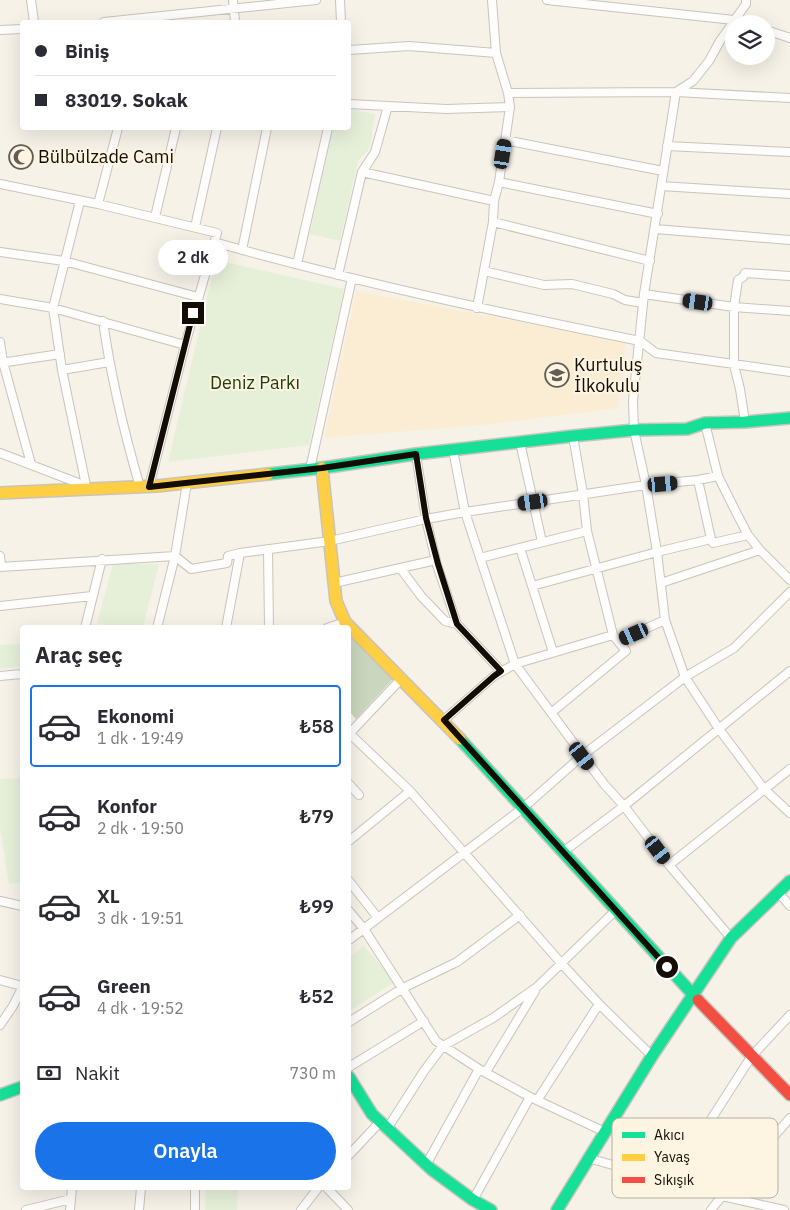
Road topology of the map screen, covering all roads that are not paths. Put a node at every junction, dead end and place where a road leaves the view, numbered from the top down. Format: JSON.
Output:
{"nodes":[{"id":1,"x":31,"y":0,"type":"edge"},
{"id":2,"x":233,"y":0,"type":"edge"},
{"id":3,"x":316,"y":0,"type":"edge"},
{"id":4,"x":340,"y":0,"type":"edge"},
{"id":5,"x":492,"y":0,"type":"edge"},
{"id":6,"x":547,"y":0,"type":"edge"},
{"id":7,"x":746,"y":0,"type":"edge"},
{"id":8,"x":234,"y":9,"type":"junction"},
{"id":9,"x":738,"y":15,"type":"edge"},
{"id":10,"x":725,"y":19,"type":"edge"},
{"id":11,"x":34,"y":20,"type":"edge"},
{"id":12,"x":137,"y":20,"type":"edge"},
{"id":13,"x":235,"y":20,"type":"edge"},
{"id":14,"x":341,"y":20,"type":"edge"},
{"id":15,"x":20,"y":29,"type":"edge"},
{"id":16,"x":0,"y":30,"type":"edge"},
{"id":17,"x":775,"y":33,"type":"edge"},
{"id":18,"x":725,"y":35,"type":"edge"},
{"id":19,"x":790,"y":38,"type":"edge"},
{"id":20,"x":351,"y":50,"type":"edge"},
{"id":21,"x":496,"y":53,"type":"junction"},
{"id":22,"x":508,"y":92,"type":"junction"},
{"id":23,"x":676,"y":92,"type":"junction"},
{"id":24,"x":790,"y":98,"type":"edge"},
{"id":25,"x":351,"y":104,"type":"edge"},
{"id":26,"x":388,"y":106,"type":"junction"},
{"id":27,"x":510,"y":107,"type":"junction"},
{"id":28,"x":117,"y":130,"type":"edge"},
{"id":29,"x":176,"y":130,"type":"edge"},
{"id":30,"x":217,"y":130,"type":"edge"},
{"id":31,"x":267,"y":130,"type":"edge"},
{"id":32,"x":328,"y":130,"type":"edge"},
{"id":33,"x":505,"y":140,"type":"junction"},
{"id":34,"x":667,"y":146,"type":"junction"},
{"id":35,"x":790,"y":152,"type":"edge"},
{"id":36,"x":663,"y":171,"type":"junction"},
{"id":37,"x":362,"y":172,"type":"junction"},
{"id":38,"x":499,"y":182,"type":"junction"},
{"id":39,"x":0,"y":184,"type":"edge"},
{"id":40,"x":661,"y":186,"type":"junction"},
{"id":41,"x":790,"y":194,"type":"edge"},
{"id":42,"x":494,"y":200,"type":"junction"},
{"id":43,"x":80,"y":201,"type":"junction"},
{"id":44,"x":98,"y":204,"type":"junction"},
{"id":45,"x":658,"y":214,"type":"junction"},
{"id":46,"x":155,"y":217,"type":"junction"},
{"id":47,"x":493,"y":222,"type":"junction"},
{"id":48,"x":195,"y":227,"type":"junction"},
{"id":49,"x":655,"y":230,"type":"junction"},
{"id":50,"x":790,"y":240,"type":"edge"},
{"id":51,"x":214,"y":242,"type":"junction"},
{"id":52,"x":242,"y":250,"type":"junction"},
{"id":53,"x":0,"y":252,"type":"edge"},
{"id":54,"x":64,"y":261,"type":"junction"},
{"id":55,"x":650,"y":261,"type":"junction"},
{"id":56,"x":297,"y":264,"type":"junction"},
{"id":57,"x":484,"y":271,"type":"junction"},
{"id":58,"x":338,"y":274,"type":"junction"},
{"id":59,"x":790,"y":276,"type":"edge"},
{"id":60,"x":352,"y":278,"type":"junction"},
{"id":61,"x":644,"y":294,"type":"junction"},
{"id":62,"x":198,"y":297,"type":"junction"},
{"id":63,"x":0,"y":299,"type":"edge"},
{"id":64,"x":644,"y":303,"type":"junction"},
{"id":65,"x":734,"y":307,"type":"junction"},
{"id":66,"x":53,"y":308,"type":"junction"},
{"id":67,"x":477,"y":308,"type":"junction"},
{"id":68,"x":790,"y":311,"type":"edge"},
{"id":69,"x":104,"y":321,"type":"junction"},
{"id":70,"x":0,"y":342,"type":"edge"},
{"id":71,"x":640,"y":342,"type":"junction"},
{"id":72,"x":185,"y":345,"type":"junction"},
{"id":73,"x":60,"y":354,"type":"junction"},
{"id":74,"x":109,"y":362,"type":"junction"},
{"id":75,"x":2,"y":363,"type":"edge"},
{"id":76,"x":734,"y":365,"type":"junction"},
{"id":77,"x":62,"y":370,"type":"junction"},
{"id":78,"x":790,"y":372,"type":"edge"},
{"id":79,"x":790,"y":418,"type":"edge"},
{"id":80,"x":745,"y":422,"type":"junction"},
{"id":81,"x":706,"y":423,"type":"junction"},
{"id":82,"x":634,"y":430,"type":"junction"},
{"id":83,"x":573,"y":436,"type":"junction"},
{"id":84,"x":520,"y":442,"type":"junction"},
{"id":85,"x":453,"y":450,"type":"junction"},
{"id":86,"x":0,"y":453,"type":"edge"},
{"id":87,"x":416,"y":454,"type":"junction"},
{"id":88,"x":31,"y":464,"type":"junction"},
{"id":89,"x":316,"y":468,"type":"junction"},
{"id":90,"x":718,"y":476,"type":"junction"},
{"id":91,"x":698,"y":480,"type":"junction"},
{"id":92,"x":186,"y":483,"type":"junction"},
{"id":93,"x":646,"y":485,"type":"junction"},
{"id":94,"x":145,"y":487,"type":"junction"},
{"id":95,"x":87,"y":488,"type":"junction"},
{"id":96,"x":0,"y":493,"type":"edge"},
{"id":97,"x":583,"y":494,"type":"junction"},
{"id":98,"x":533,"y":502,"type":"junction"},
{"id":99,"x":465,"y":512,"type":"junction"},
{"id":100,"x":426,"y":518,"type":"junction"},
{"id":101,"x":587,"y":531,"type":"junction"},
{"id":102,"x":748,"y":535,"type":"junction"},
{"id":103,"x":712,"y":539,"type":"junction"},
{"id":104,"x":330,"y":541,"type":"junction"},
{"id":105,"x":542,"y":542,"type":"junction"},
{"id":106,"x":520,"y":548,"type":"junction"},
{"id":107,"x":268,"y":549,"type":"junction"},
{"id":108,"x":760,"y":550,"type":"junction"},
{"id":109,"x":657,"y":552,"type":"junction"},
{"id":110,"x":240,"y":553,"type":"junction"},
{"id":111,"x":0,"y":556,"type":"edge"},
{"id":112,"x":174,"y":556,"type":"junction"},
{"id":113,"x":480,"y":558,"type":"junction"},
{"id":114,"x":102,"y":560,"type":"junction"},
{"id":115,"x":436,"y":560,"type":"junction"},
{"id":116,"x":1,"y":566,"type":"edge"},
{"id":117,"x":596,"y":568,"type":"junction"},
{"id":118,"x":401,"y":569,"type":"junction"},
{"id":119,"x":790,"y":580,"type":"edge"},
{"id":120,"x":334,"y":583,"type":"junction"},
{"id":121,"x":661,"y":583,"type":"junction"},
{"id":122,"x":532,"y":586,"type":"junction"},
{"id":123,"x":790,"y":592,"type":"edge"},
{"id":124,"x":92,"y":596,"type":"junction"},
{"id":125,"x":0,"y":606,"type":"edge"},
{"id":126,"x":665,"y":620,"type":"junction"},
{"id":127,"x":345,"y":622,"type":"junction"},
{"id":128,"x":457,"y":624,"type":"junction"},
{"id":129,"x":86,"y":625,"type":"edge"},
{"id":130,"x":158,"y":625,"type":"edge"},
{"id":131,"x":227,"y":625,"type":"edge"},
{"id":132,"x":269,"y":625,"type":"edge"},
{"id":133,"x":336,"y":625,"type":"edge"},
{"id":134,"x":348,"y":625,"type":"edge"},
{"id":135,"x":351,"y":628,"type":"edge"},
{"id":136,"x":616,"y":638,"type":"junction"},
{"id":137,"x":553,"y":652,"type":"junction"},
{"id":138,"x":515,"y":664,"type":"junction"},
{"id":139,"x":501,"y":671,"type":"junction"},
{"id":140,"x":790,"y":671,"type":"edge"},
{"id":141,"x":20,"y":674,"type":"edge"},
{"id":142,"x":0,"y":676,"type":"edge"},
{"id":143,"x":685,"y":676,"type":"junction"},
{"id":144,"x":402,"y":678,"type":"junction"},
{"id":145,"x":551,"y":713,"type":"junction"},
{"id":146,"x":444,"y":720,"type":"junction"},
{"id":147,"x":719,"y":729,"type":"junction"},
{"id":148,"x":351,"y":731,"type":"edge"},
{"id":149,"x":351,"y":735,"type":"edge"},
{"id":150,"x":582,"y":756,"type":"junction"},
{"id":151,"x":790,"y":769,"type":"edge"},
{"id":152,"x":351,"y":786,"type":"edge"},
{"id":153,"x":764,"y":789,"type":"junction"},
{"id":154,"x":410,"y":791,"type":"junction"},
{"id":155,"x":359,"y":795,"type":"dead end"},
{"id":156,"x":624,"y":806,"type":"junction"},
{"id":157,"x":523,"y":808,"type":"junction"},
{"id":158,"x":790,"y":813,"type":"edge"},
{"id":159,"x":351,"y":839,"type":"edge"},
{"id":160,"x":563,"y":852,"type":"junction"},
{"id":161,"x":463,"y":853,"type":"junction"},
{"id":162,"x":669,"y":865,"type":"junction"},
{"id":163,"x":790,"y":880,"type":"edge"},
{"id":164,"x":351,"y":884,"type":"edge"},
{"id":165,"x":778,"y":892,"type":"junction"},
{"id":166,"x":1,"y":899,"type":"edge"},
{"id":167,"x":20,"y":905,"type":"edge"},
{"id":168,"x":790,"y":906,"type":"edge"},
{"id":169,"x":616,"y":910,"type":"junction"},
{"id":170,"x":351,"y":913,"type":"edge"},
{"id":171,"x":520,"y":914,"type":"junction"},
{"id":172,"x":378,"y":918,"type":"junction"},
{"id":173,"x":364,"y":929,"type":"junction"},
{"id":174,"x":731,"y":938,"type":"junction"},
{"id":175,"x":351,"y":939,"type":"edge"},
{"id":176,"x":561,"y":963,"type":"junction"},
{"id":177,"x":0,"y":980,"type":"edge"},
{"id":178,"x":20,"y":986,"type":"edge"},
{"id":179,"x":537,"y":987,"type":"junction"},
{"id":180,"x":403,"y":988,"type":"junction"},
{"id":181,"x":20,"y":991,"type":"edge"},
{"id":182,"x":693,"y":996,"type":"junction"},
{"id":183,"x":599,"y":1004,"type":"junction"},
{"id":184,"x":790,"y":1015,"type":"edge"},
{"id":185,"x":351,"y":1021,"type":"edge"},
{"id":186,"x":424,"y":1021,"type":"junction"},
{"id":187,"x":0,"y":1025,"type":"edge"},
{"id":188,"x":443,"y":1046,"type":"junction"},
{"id":189,"x":652,"y":1056,"type":"junction"},
{"id":190,"x":751,"y":1057,"type":"junction"},
{"id":191,"x":351,"y":1065,"type":"edge"},
{"id":192,"x":482,"y":1070,"type":"junction"},
{"id":193,"x":351,"y":1080,"type":"edge"},
{"id":194,"x":20,"y":1088,"type":"edge"},
{"id":195,"x":0,"y":1095,"type":"edge"},
{"id":196,"x":790,"y":1095,"type":"edge"},
{"id":197,"x":534,"y":1098,"type":"junction"},
{"id":198,"x":614,"y":1118,"type":"edge"},
{"id":199,"x":712,"y":1118,"type":"edge"},
{"id":200,"x":790,"y":1118,"type":"edge"},
{"id":201,"x":612,"y":1121,"type":"edge"},
{"id":202,"x":384,"y":1125,"type":"junction"},
{"id":203,"x":605,"y":1132,"type":"junction"},
{"id":204,"x":778,"y":1132,"type":"edge"},
{"id":205,"x":351,"y":1152,"type":"edge"},
{"id":206,"x":588,"y":1158,"type":"junction"},
{"id":207,"x":426,"y":1165,"type":"junction"},
{"id":208,"x":612,"y":1165,"type":"edge"},
{"id":209,"x":72,"y":1190,"type":"edge"},
{"id":210,"x":141,"y":1190,"type":"edge"},
{"id":211,"x":195,"y":1190,"type":"edge"},
{"id":212,"x":316,"y":1190,"type":"edge"},
{"id":213,"x":329,"y":1190,"type":"edge"},
{"id":214,"x":721,"y":1198,"type":"edge"},
{"id":215,"x":731,"y":1198,"type":"edge"},
{"id":216,"x":71,"y":1199,"type":"junction"},
{"id":217,"x":473,"y":1200,"type":"junction"},
{"id":218,"x":26,"y":1210,"type":"edge"},
{"id":219,"x":70,"y":1210,"type":"edge"},
{"id":220,"x":139,"y":1210,"type":"edge"},
{"id":221,"x":195,"y":1210,"type":"edge"},
{"id":222,"x":301,"y":1210,"type":"edge"},
{"id":223,"x":348,"y":1210,"type":"edge"},
{"id":224,"x":491,"y":1210,"type":"edge"},
{"id":225,"x":557,"y":1210,"type":"edge"},
{"id":226,"x":712,"y":1210,"type":"edge"},
{"id":227,"x":784,"y":1210,"type":"edge"}],
"edges":[{"from":1,"to":11,"type":"street"},
{"from":2,"to":8,"type":"street"},
{"from":3,"to":8,"type":"street"},
{"from":4,"to":14,"type":"street"},
{"from":5,"to":21,"type":"street"},
{"from":6,"to":10,"type":"street"},
{"from":7,"to":9,"type":"street"},
{"from":8,"to":12,"type":"street"},
{"from":8,"to":13,"type":"street"},
{"from":15,"to":16,"type":"street"},
{"from":17,"to":19,"type":"street"},
{"from":18,"to":23,"type":"street"},
{"from":20,"to":21,"type":"street"},
{"from":21,"to":22,"type":"street"},
{"from":22,"to":23,"type":"street"},
{"from":22,"to":27,"type":"street"},
{"from":23,"to":24,"type":"street"},
{"from":23,"to":34,"type":"street"},
{"from":25,"to":26,"type":"street"},
{"from":26,"to":27,"type":"street"},
{"from":26,"to":37,"type":"street"},
{"from":27,"to":33,"type":"street"},
{"from":28,"to":44,"type":"street"},
{"from":29,"to":46,"type":"street"},
{"from":30,"to":48,"type":"street"},
{"from":31,"to":52,"type":"street"},
{"from":32,"to":56,"type":"street"},
{"from":33,"to":36,"type":"street"},
{"from":33,"to":38,"type":"street"},
{"from":34,"to":35,"type":"street"},
{"from":34,"to":36,"type":"street"},
{"from":36,"to":40,"type":"street"},
{"from":37,"to":42,"type":"street"},
{"from":37,"to":58,"type":"street"},
{"from":38,"to":42,"type":"street"},
{"from":38,"to":45,"type":"street"},
{"from":39,"to":43,"type":"street"},
{"from":40,"to":41,"type":"street"},
{"from":40,"to":45,"type":"street"},
{"from":42,"to":47,"type":"street"},
{"from":43,"to":44,"type":"street"},
{"from":43,"to":54,"type":"street"},
{"from":44,"to":46,"type":"street"},
{"from":45,"to":49,"type":"street"},
{"from":46,"to":48,"type":"street"},
{"from":47,"to":55,"type":"street"},
{"from":47,"to":57,"type":"street"},
{"from":48,"to":51,"type":"street"},
{"from":49,"to":50,"type":"street"},
{"from":49,"to":55,"type":"street"},
{"from":51,"to":52,"type":"street"},
{"from":51,"to":62,"type":"street"},
{"from":52,"to":56,"type":"street"},
{"from":53,"to":54,"type":"street"},
{"from":54,"to":62,"type":"street"},
{"from":54,"to":66,"type":"street"},
{"from":55,"to":61,"type":"street"},
{"from":56,"to":58,"type":"street"},
{"from":57,"to":64,"type":"street"},
{"from":57,"to":67,"type":"street"},
{"from":58,"to":60,"type":"street"},
{"from":59,"to":65,"type":"street"},
{"from":60,"to":67,"type":"street"},
{"from":60,"to":89,"type":"street"},
{"from":61,"to":64,"type":"street"},
{"from":61,"to":65,"type":"street"},
{"from":62,"to":72,"type":"street"},
{"from":63,"to":66,"type":"street"},
{"from":64,"to":71,"type":"street"},
{"from":65,"to":68,"type":"street"},
{"from":65,"to":76,"type":"street"},
{"from":66,"to":69,"type":"street"},
{"from":66,"to":73,"type":"street"},
{"from":67,"to":71,"type":"street"},
{"from":69,"to":72,"type":"street"},
{"from":69,"to":74,"type":"street"},
{"from":70,"to":75,"type":"street"},
{"from":71,"to":76,"type":"street"},
{"from":71,"to":82,"type":"street"},
{"from":72,"to":94,"type":"street"},
{"from":73,"to":75,"type":"street"},
{"from":73,"to":77,"type":"street"},
{"from":74,"to":77,"type":"street"},
{"from":74,"to":94,"type":"street"},
{"from":75,"to":88,"type":"street"},
{"from":76,"to":78,"type":"street"},
{"from":76,"to":80,"type":"street"},
{"from":77,"to":95,"type":"street"},
{"from":79,"to":80,"type":"street"},
{"from":80,"to":81,"type":"street"},
{"from":81,"to":82,"type":"street"},
{"from":81,"to":90,"type":"street"},
{"from":82,"to":83,"type":"street"},
{"from":82,"to":93,"type":"street"},
{"from":83,"to":84,"type":"street"},
{"from":83,"to":97,"type":"street"},
{"from":84,"to":85,"type":"street"},
{"from":84,"to":98,"type":"street"},
{"from":85,"to":87,"type":"street"},
{"from":85,"to":99,"type":"street"},
{"from":86,"to":88,"type":"street"},
{"from":87,"to":89,"type":"street"},
{"from":87,"to":100,"type":"street"},
{"from":88,"to":95,"type":"street"},
{"from":89,"to":92,"type":"street"},
{"from":89,"to":104,"type":"street"},
{"from":90,"to":91,"type":"street"},
{"from":90,"to":102,"type":"street"},
{"from":91,"to":93,"type":"street"},
{"from":91,"to":103,"type":"street"},
{"from":92,"to":94,"type":"street"},
{"from":92,"to":112,"type":"street"},
{"from":93,"to":97,"type":"street"},
{"from":93,"to":109,"type":"street"},
{"from":94,"to":95,"type":"street"},
{"from":95,"to":96,"type":"street"},
{"from":97,"to":98,"type":"street"},
{"from":97,"to":101,"type":"street"},
{"from":98,"to":99,"type":"street"},
{"from":98,"to":105,"type":"street"},
{"from":99,"to":100,"type":"street"},
{"from":99,"to":113,"type":"street"},
{"from":100,"to":104,"type":"street"},
{"from":100,"to":115,"type":"street"},
{"from":101,"to":105,"type":"street"},
{"from":101,"to":117,"type":"street"},
{"from":102,"to":103,"type":"street"},
{"from":102,"to":108,"type":"street"},
{"from":103,"to":109,"type":"street"},
{"from":104,"to":107,"type":"street"},
{"from":104,"to":120,"type":"street"},
{"from":105,"to":106,"type":"street"},
{"from":106,"to":113,"type":"street"},
{"from":106,"to":122,"type":"street"},
{"from":107,"to":110,"type":"street"},
{"from":107,"to":132,"type":"street"},
{"from":108,"to":119,"type":"street"},
{"from":108,"to":121,"type":"street"},
{"from":109,"to":117,"type":"street"},
{"from":109,"to":121,"type":"street"},
{"from":110,"to":112,"type":"street"},
{"from":110,"to":131,"type":"street"},
{"from":111,"to":116,"type":"street"},
{"from":112,"to":114,"type":"street"},
{"from":112,"to":130,"type":"street"},
{"from":113,"to":138,"type":"street"},
{"from":114,"to":116,"type":"street"},
{"from":114,"to":124,"type":"street"},
{"from":115,"to":118,"type":"street"},
{"from":115,"to":128,"type":"street"},
{"from":117,"to":122,"type":"street"},
{"from":117,"to":136,"type":"street"},
{"from":118,"to":120,"type":"street"},
{"from":118,"to":128,"type":"street"},
{"from":120,"to":127,"type":"street"},
{"from":121,"to":126,"type":"street"},
{"from":122,"to":137,"type":"street"},
{"from":123,"to":143,"type":"street"},
{"from":124,"to":125,"type":"street"},
{"from":124,"to":129,"type":"street"},
{"from":126,"to":136,"type":"street"},
{"from":126,"to":143,"type":"street"},
{"from":127,"to":133,"type":"street"},
{"from":127,"to":134,"type":"street"},
{"from":128,"to":139,"type":"street"},
{"from":135,"to":144,"type":"street"},
{"from":136,"to":137,"type":"street"},
{"from":136,"to":145,"type":"street"},
{"from":137,"to":138,"type":"street"},
{"from":138,"to":139,"type":"street"},
{"from":138,"to":145,"type":"street"},
{"from":139,"to":146,"type":"street"},
{"from":140,"to":147,"type":"street"},
{"from":141,"to":142,"type":"street"},
{"from":143,"to":147,"type":"street"},
{"from":143,"to":150,"type":"street"},
{"from":144,"to":146,"type":"street"},
{"from":144,"to":148,"type":"street"},
{"from":145,"to":150,"type":"street"},
{"from":146,"to":157,"type":"street"},
{"from":147,"to":153,"type":"street"},
{"from":147,"to":156,"type":"street"},
{"from":149,"to":154,"type":"street"},
{"from":150,"to":156,"type":"street"},
{"from":150,"to":157,"type":"street"},
{"from":151,"to":153,"type":"street"},
{"from":152,"to":155,"type":"street"},
{"from":153,"to":158,"type":"street"},
{"from":153,"to":162,"type":"street"},
{"from":154,"to":159,"type":"street"},
{"from":154,"to":161,"type":"street"},
{"from":156,"to":160,"type":"street"},
{"from":156,"to":162,"type":"street"},
{"from":157,"to":160,"type":"street"},
{"from":157,"to":161,"type":"street"},
{"from":160,"to":169,"type":"street"},
{"from":161,"to":171,"type":"street"},
{"from":161,"to":172,"type":"street"},
{"from":162,"to":174,"type":"street"},
{"from":163,"to":165,"type":"street"},
{"from":164,"to":172,"type":"street"},
{"from":165,"to":168,"type":"street"},
{"from":165,"to":174,"type":"street"},
{"from":166,"to":167,"type":"street"},
{"from":169,"to":176,"type":"street"},
{"from":169,"to":182,"type":"street"},
{"from":170,"to":173,"type":"street"},
{"from":171,"to":176,"type":"street"},
{"from":171,"to":180,"type":"street"},
{"from":172,"to":173,"type":"street"},
{"from":173,"to":175,"type":"street"},
{"from":173,"to":180,"type":"street"},
{"from":174,"to":182,"type":"street"},
{"from":176,"to":179,"type":"street"},
{"from":176,"to":183,"type":"street"},
{"from":177,"to":178,"type":"street"},
{"from":179,"to":188,"type":"street"},
{"from":179,"to":192,"type":"street"},
{"from":180,"to":185,"type":"street"},
{"from":180,"to":186,"type":"street"},
{"from":181,"to":187,"type":"street"},
{"from":182,"to":189,"type":"street"},
{"from":182,"to":190,"type":"street"},
{"from":183,"to":189,"type":"street"},
{"from":183,"to":197,"type":"street"},
{"from":184,"to":190,"type":"street"},
{"from":186,"to":188,"type":"street"},
{"from":186,"to":191,"type":"street"},
{"from":188,"to":192,"type":"street"},
{"from":188,"to":202,"type":"street"},
{"from":189,"to":198,"type":"street"},
{"from":190,"to":196,"type":"street"},
{"from":190,"to":199,"type":"street"},
{"from":192,"to":197,"type":"street"},
{"from":192,"to":207,"type":"street"},
{"from":193,"to":202,"type":"street"},
{"from":194,"to":195,"type":"street"},
{"from":197,"to":203,"type":"street"},
{"from":197,"to":217,"type":"street"},
{"from":200,"to":204,"type":"street"},
{"from":201,"to":203,"type":"street"},
{"from":202,"to":205,"type":"street"},
{"from":202,"to":207,"type":"street"},
{"from":203,"to":206,"type":"street"},
{"from":206,"to":208,"type":"street"},
{"from":206,"to":225,"type":"street"},
{"from":207,"to":217,"type":"street"},
{"from":209,"to":216,"type":"street"},
{"from":210,"to":220,"type":"street"},
{"from":211,"to":221,"type":"street"},
{"from":212,"to":222,"type":"street"},
{"from":213,"to":223,"type":"street"},
{"from":214,"to":226,"type":"street"},
{"from":215,"to":227,"type":"street"},
{"from":216,"to":218,"type":"street"},
{"from":216,"to":219,"type":"street"},
{"from":217,"to":224,"type":"street"}]}
